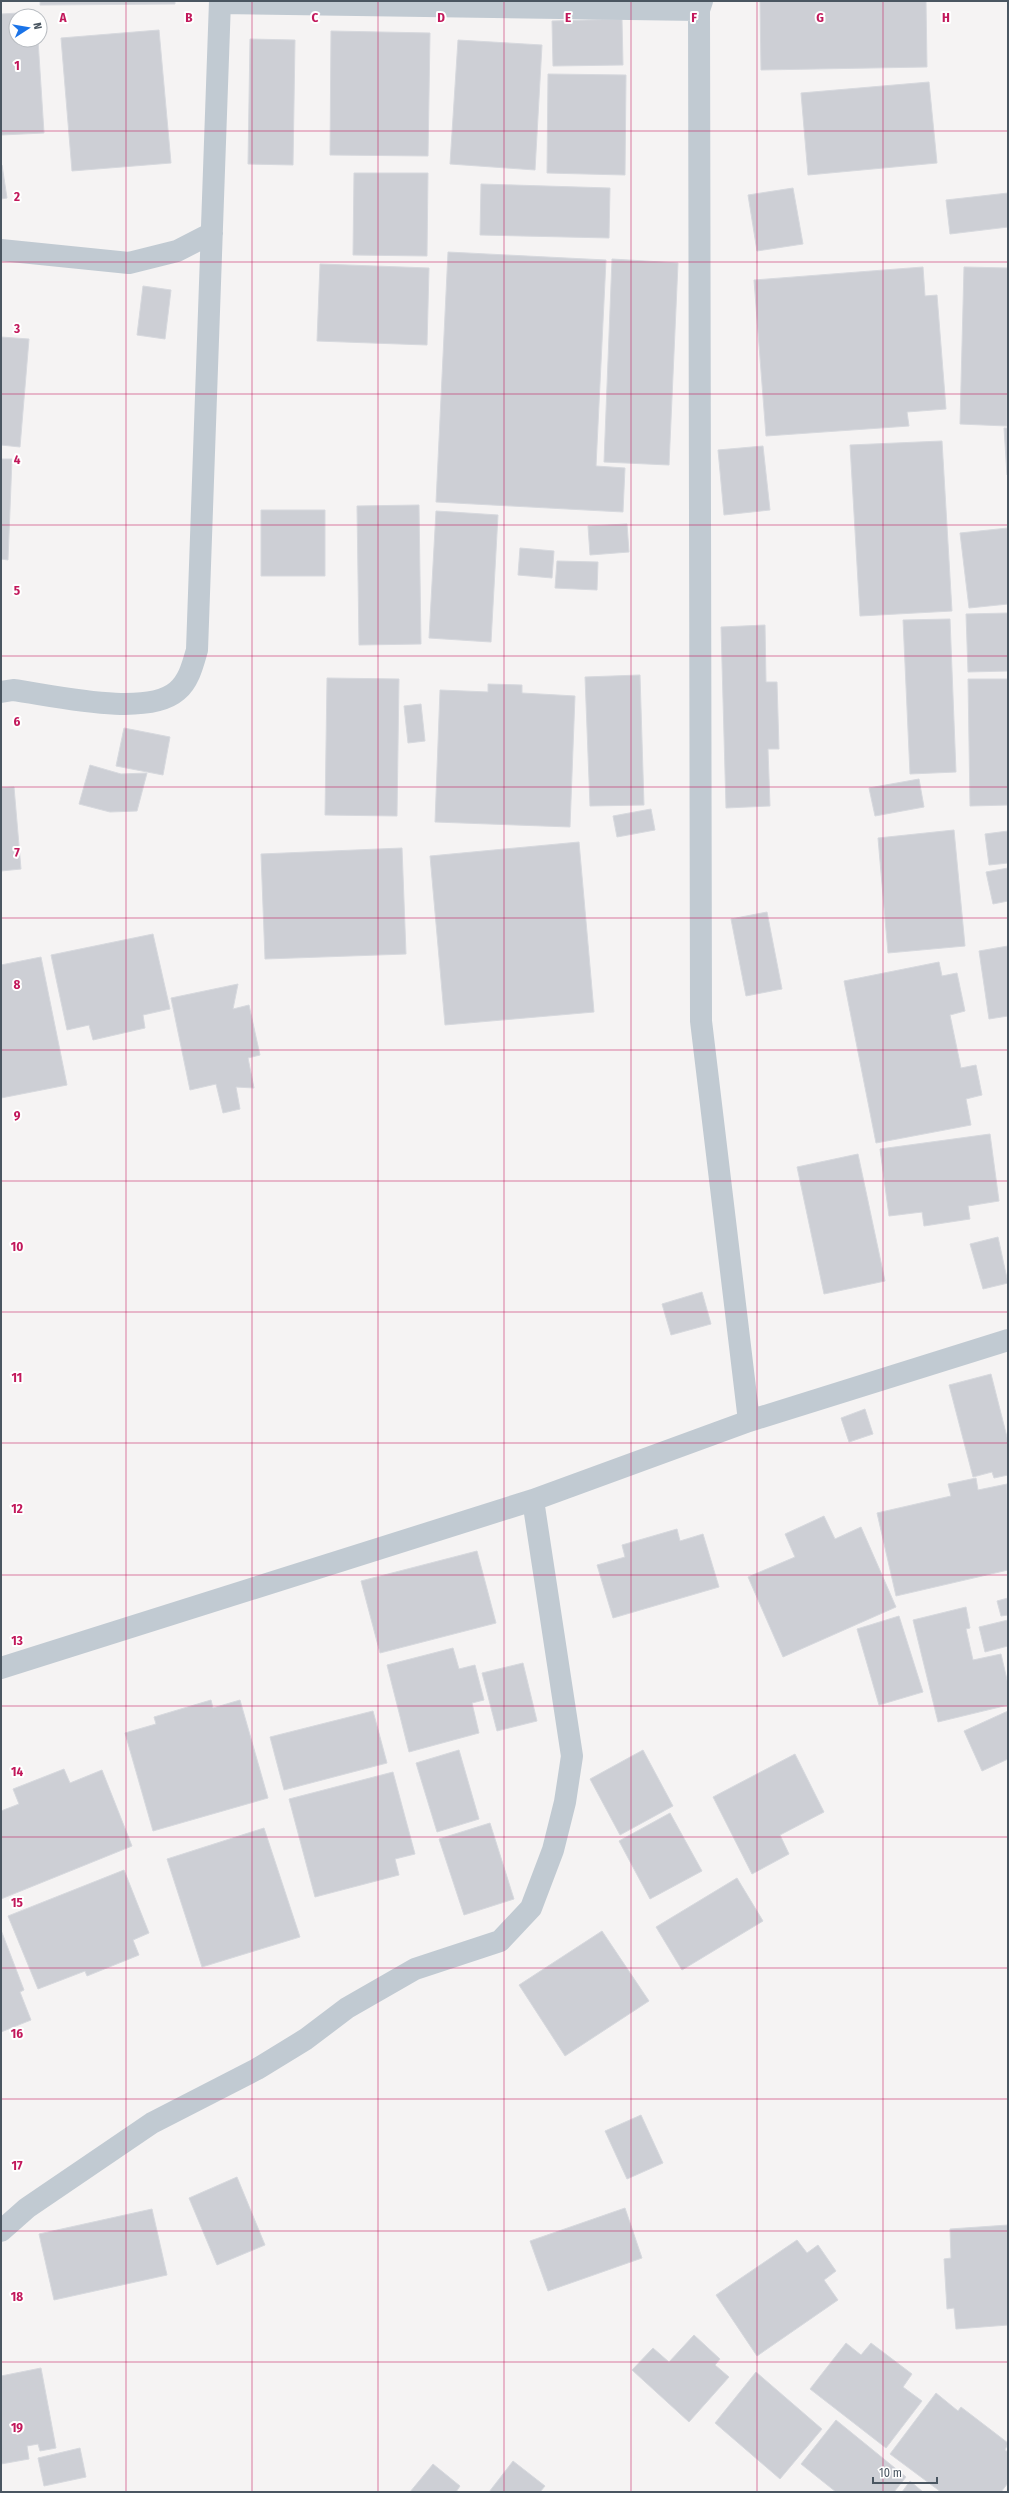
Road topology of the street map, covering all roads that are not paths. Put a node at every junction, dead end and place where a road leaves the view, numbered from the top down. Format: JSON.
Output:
{"nodes":[{"id":1,"x":220,"y":2,"type":"edge"},
{"id":2,"x":700,"y":6,"type":"edge"},
{"id":3,"x":212,"y":233,"type":"junction"},
{"id":4,"x":1,"y":250,"type":"edge"},
{"id":5,"x":1,"y":692,"type":"edge"},
{"id":6,"x":1008,"y":1340,"type":"edge"},
{"id":7,"x":749,"y":1421,"type":"junction"},
{"id":8,"x":533,"y":1500,"type":"junction"},
{"id":9,"x":1,"y":1668,"type":"edge"},
{"id":10,"x":1,"y":2231,"type":"edge"}],
"edges":[{"from":1,"to":2,"type":"street"},
{"from":1,"to":3,"type":"street"},
{"from":2,"to":7,"type":"street"},
{"from":3,"to":4,"type":"street"},
{"from":3,"to":5,"type":"street"},
{"from":6,"to":7,"type":"street"},
{"from":7,"to":8,"type":"street"},
{"from":8,"to":9,"type":"street"},
{"from":8,"to":10,"type":"street"}]}
